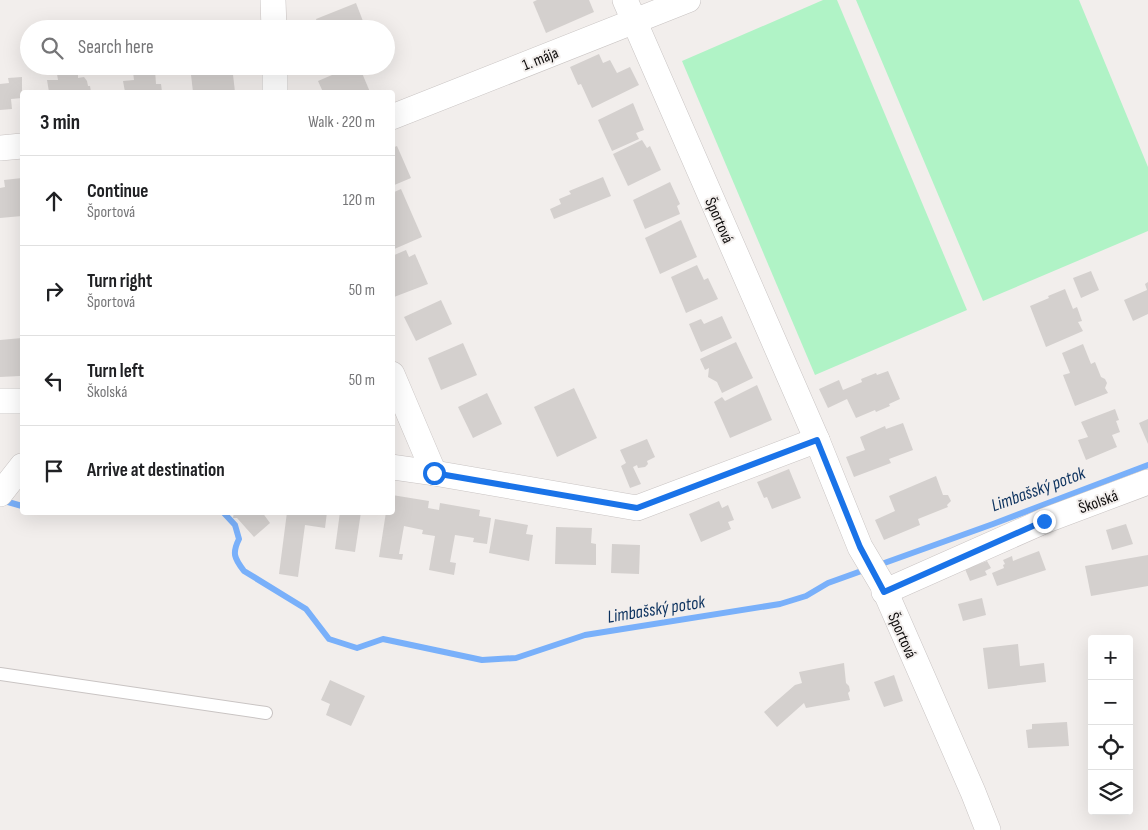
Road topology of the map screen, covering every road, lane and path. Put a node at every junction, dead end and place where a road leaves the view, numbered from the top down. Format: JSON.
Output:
{"nodes":[{"id":1,"x":273,"y":0,"type":"edge"},
{"id":2,"x":688,"y":0,"type":"edge"},
{"id":3,"x":629,"y":11,"type":"edge"},
{"id":4,"x":274,"y":20,"type":"edge"},
{"id":5,"x":275,"y":75,"type":"edge"},
{"id":6,"x":275,"y":90,"type":"edge"},
{"id":7,"x":395,"y":116,"type":"edge"},
{"id":8,"x":20,"y":146,"type":"edge"},
{"id":9,"x":0,"y":148,"type":"edge"},
{"id":10,"x":395,"y":381,"type":"edge"},
{"id":11,"x":20,"y":400,"type":"edge"},
{"id":12,"x":0,"y":401,"type":"edge"},
{"id":13,"x":817,"y":440,"type":"junction"},
{"id":14,"x":395,"y":468,"type":"edge"},
{"id":15,"x":434,"y":473,"type":"junction"},
{"id":16,"x":1148,"y":482,"type":"edge"},
{"id":17,"x":883,"y":588,"type":"junction"},
{"id":18,"x":0,"y":674,"type":"edge"},
{"id":19,"x":266,"y":713,"type":"dead end"},
{"id":20,"x":988,"y":830,"type":"edge"}],
"edges":[{"from":1,"to":4,"type":"street"},
{"from":2,"to":3,"type":"street","name":"1. mája"},
{"from":3,"to":7,"type":"street","name":"1. mája"},
{"from":3,"to":13,"type":"street","name":"Športová"},
{"from":5,"to":6,"type":"street"},
{"from":8,"to":9,"type":"street"},
{"from":10,"to":15,"type":"street"},
{"from":11,"to":12,"type":"street"},
{"from":13,"to":15,"type":"street"},
{"from":13,"to":17,"type":"street","name":"Športová"},
{"from":14,"to":15,"type":"street"},
{"from":16,"to":17,"type":"street","name":"Školská"},
{"from":17,"to":20,"type":"street","name":"Športová"},
{"from":18,"to":19,"type":"lane"}]}
